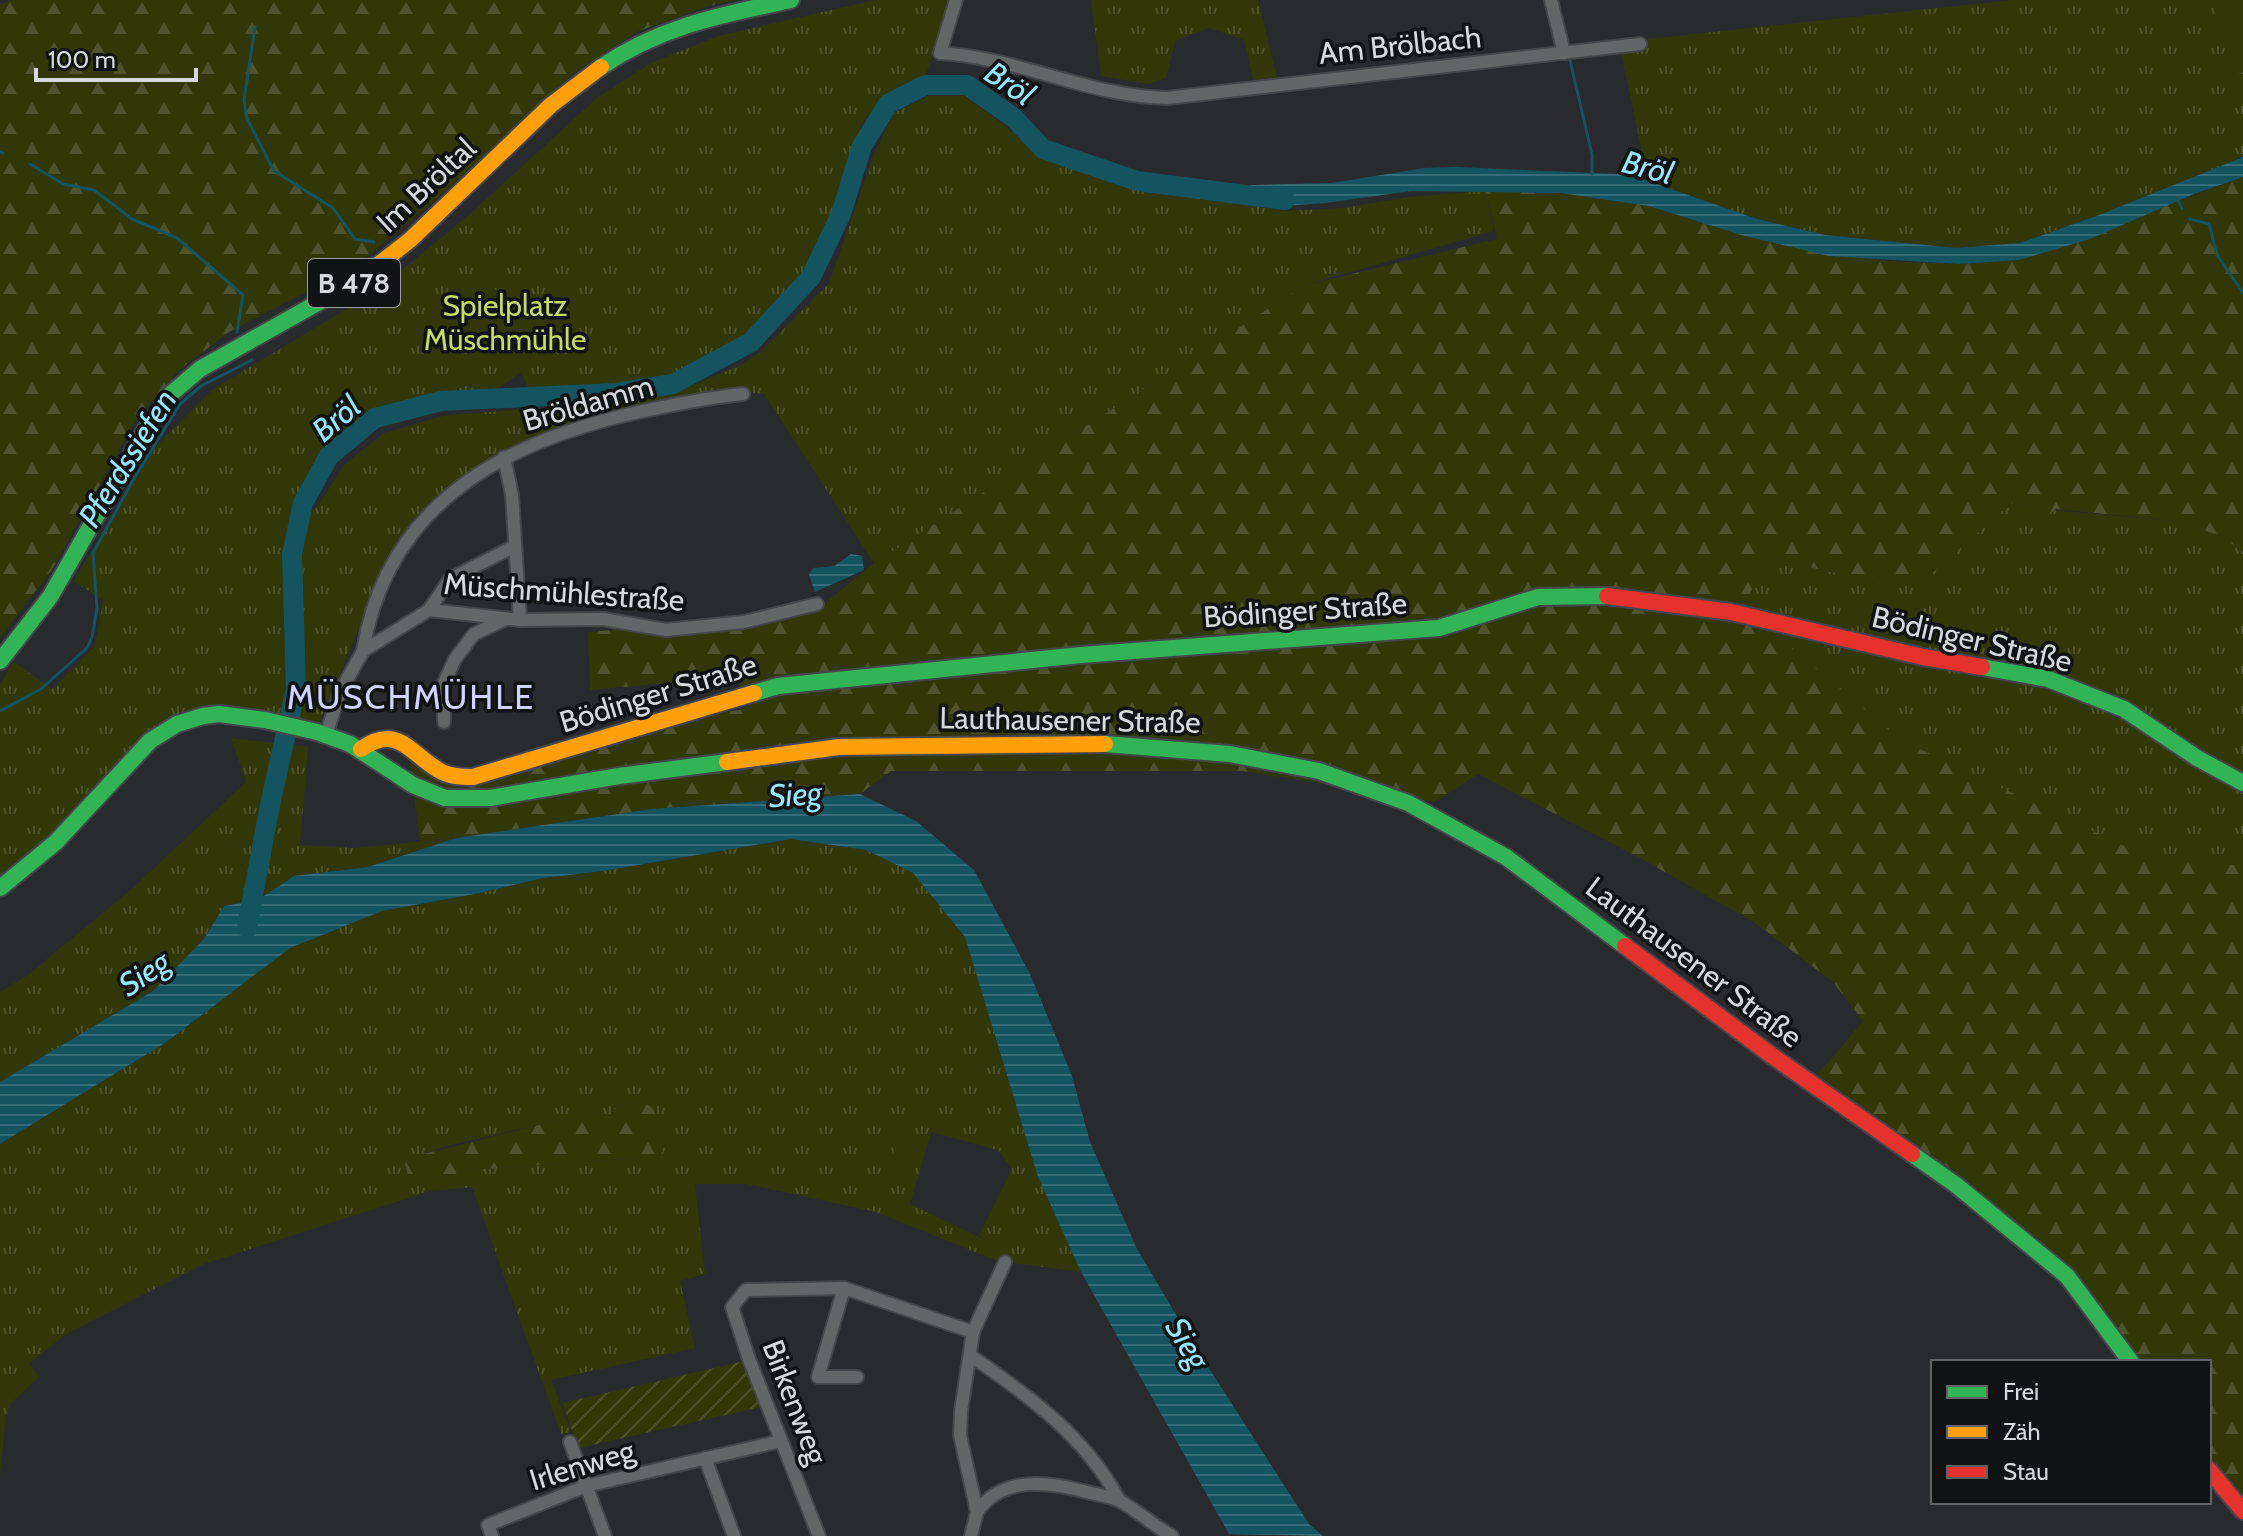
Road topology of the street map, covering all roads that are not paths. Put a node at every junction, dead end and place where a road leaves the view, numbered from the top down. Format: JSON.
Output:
{"nodes":[{"id":1,"x":791,"y":0,"type":"edge"},
{"id":2,"x":956,"y":0,"type":"edge"},
{"id":3,"x":1551,"y":0,"type":"edge"},
{"id":4,"x":1640,"y":44,"type":"dead end"},
{"id":5,"x":1564,"y":53,"type":"junction"},
{"id":6,"x":743,"y":394,"type":"dead end"},
{"id":7,"x":504,"y":457,"type":"junction"},
{"id":8,"x":515,"y":546,"type":"junction"},
{"id":9,"x":817,"y":604,"type":"dead end"},
{"id":10,"x":429,"y":610,"type":"junction"},
{"id":11,"x":506,"y":619,"type":"junction"},
{"id":12,"x":520,"y":620,"type":"junction"},
{"id":13,"x":363,"y":651,"type":"junction"},
{"id":14,"x":0,"y":661,"type":"edge"},
{"id":15,"x":444,"y":722,"type":"dead end"},
{"id":16,"x":321,"y":734,"type":"junction"},
{"id":17,"x":361,"y":749,"type":"junction"},
{"id":18,"x":2243,"y":783,"type":"edge"},
{"id":19,"x":0,"y":888,"type":"edge"},
{"id":20,"x":1005,"y":1262,"type":"dead end"},
{"id":21,"x":844,"y":1288,"type":"junction"},
{"id":22,"x":973,"y":1332,"type":"junction"},
{"id":23,"x":971,"y":1356,"type":"junction"},
{"id":24,"x":2130,"y":1360,"type":"edge"},
{"id":25,"x":857,"y":1377,"type":"dead end"},
{"id":26,"x":781,"y":1441,"type":"junction"},
{"id":27,"x":570,"y":1442,"type":"dead end"},
{"id":28,"x":705,"y":1458,"type":"junction"},
{"id":29,"x":2211,"y":1472,"type":"edge"},
{"id":30,"x":586,"y":1486,"type":"junction"},
{"id":31,"x":1119,"y":1500,"type":"junction"},
{"id":32,"x":2243,"y":1511,"type":"edge"},
{"id":33,"x":977,"y":1512,"type":"junction"},
{"id":34,"x":1154,"y":1532,"type":"edge"},
{"id":35,"x":492,"y":1536,"type":"edge"},
{"id":36,"x":605,"y":1536,"type":"edge"},
{"id":37,"x":734,"y":1536,"type":"edge"},
{"id":38,"x":819,"y":1536,"type":"edge"},
{"id":39,"x":971,"y":1536,"type":"edge"},
{"id":40,"x":1172,"y":1536,"type":"edge"}],
"edges":[{"from":1,"to":14,"type":"street","name":"Im Bröltal","number":"B 478"},
{"from":2,"to":5,"type":"street","name":"Am Brölbach"},
{"from":3,"to":5,"type":"street"},
{"from":4,"to":5,"type":"street","name":"Am Brölbach"},
{"from":6,"to":7,"type":"street","name":"Bröldamm"},
{"from":7,"to":8,"type":"street"},
{"from":7,"to":13,"type":"street","name":"Bröldamm"},
{"from":8,"to":10,"type":"street"},
{"from":8,"to":12,"type":"street"},
{"from":9,"to":12,"type":"street","name":"Müschmühlestraße"},
{"from":10,"to":11,"type":"street","name":"Müschmühlestraße"},
{"from":10,"to":13,"type":"street","name":"Müschmühlestraße"},
{"from":11,"to":12,"type":"street","name":"Müschmühlestraße"},
{"from":11,"to":15,"type":"street"},
{"from":13,"to":16,"type":"street","name":"Müschmühlestraße"},
{"from":16,"to":17,"type":"street","name":"Lauthausener Straße"},
{"from":16,"to":19,"type":"street","name":"Lauthausener Straße"},
{"from":17,"to":18,"type":"street","name":"Bödinger Straße"},
{"from":17,"to":24,"type":"street","name":"Lauthausener Straße"},
{"from":20,"to":22,"type":"street"},
{"from":21,"to":22,"type":"street"},
{"from":21,"to":25,"type":"street"},
{"from":21,"to":26,"type":"street","name":"Birkenweg"},
{"from":22,"to":23,"type":"street"},
{"from":23,"to":31,"type":"street"},
{"from":23,"to":33,"type":"street"},
{"from":26,"to":28,"type":"street","name":"Irlenweg"},
{"from":26,"to":38,"type":"street","name":"Birkenweg"},
{"from":27,"to":30,"type":"street"},
{"from":28,"to":30,"type":"street","name":"Irlenweg"},
{"from":28,"to":37,"type":"street"},
{"from":29,"to":32,"type":"street"},
{"from":30,"to":35,"type":"street","name":"Irlenweg"},
{"from":30,"to":36,"type":"street"},
{"from":31,"to":33,"type":"street"},
{"from":31,"to":34,"type":"street"},
{"from":33,"to":39,"type":"street"},
{"from":34,"to":40,"type":"street"}]}
